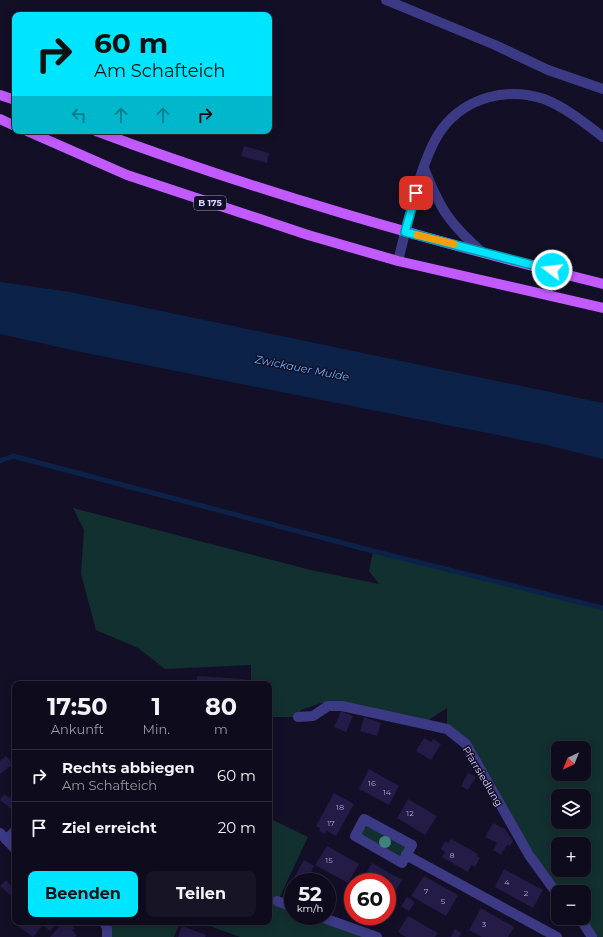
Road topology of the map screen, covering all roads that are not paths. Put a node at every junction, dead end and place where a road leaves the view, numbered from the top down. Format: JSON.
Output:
{"nodes":[{"id":1,"x":386,"y":0,"type":"edge"},
{"id":2,"x":603,"y":89,"type":"edge"},
{"id":3,"x":0,"y":95,"type":"edge"},
{"id":4,"x":12,"y":99,"type":"edge"},
{"id":5,"x":0,"y":119,"type":"edge"},
{"id":6,"x":12,"y":125,"type":"edge"},
{"id":7,"x":34,"y":134,"type":"edge"},
{"id":8,"x":104,"y":134,"type":"edge"},
{"id":9,"x":603,"y":136,"type":"edge"},
{"id":10,"x":424,"y":168,"type":"junction"},
{"id":11,"x":405,"y":232,"type":"junction"},
{"id":12,"x":482,"y":252,"type":"junction"},
{"id":13,"x":398,"y":261,"type":"junction"},
{"id":14,"x":603,"y":284,"type":"edge"},
{"id":15,"x":603,"y":308,"type":"edge"},
{"id":16,"x":298,"y":717,"type":"dead end"},
{"id":17,"x":12,"y":832,"type":"edge"},
{"id":18,"x":3,"y":837,"type":"edge"},
{"id":19,"x":12,"y":846,"type":"edge"},
{"id":20,"x":406,"y":855,"type":"junction"},
{"id":21,"x":551,"y":886,"type":"edge"},
{"id":22,"x":278,"y":901,"type":"dead end"},
{"id":23,"x":284,"y":903,"type":"edge"},
{"id":24,"x":336,"y":922,"type":"edge"},
{"id":25,"x":584,"y":925,"type":"edge"},
{"id":26,"x":377,"y":937,"type":"edge"},
{"id":27,"x":557,"y":937,"type":"edge"},
{"id":28,"x":592,"y":937,"type":"edge"}],
"edges":[{"from":1,"to":2,"type":"street"},
{"from":3,"to":4,"type":"main road"},
{"from":5,"to":6,"type":"main road"},
{"from":7,"to":13,"type":"main road","number":"B 175"},
{"from":8,"to":11,"type":"main road"},
{"from":9,"to":10,"type":"street"},
{"from":10,"to":11,"type":"street"},
{"from":10,"to":12,"type":"street"},
{"from":11,"to":12,"type":"main road"},
{"from":11,"to":13,"type":"street"},
{"from":12,"to":14,"type":"main road"},
{"from":13,"to":15,"type":"main road","number":"B 175"},
{"from":16,"to":21,"type":"street","name":"Pfarrsiedlung"},
{"from":17,"to":18,"type":"street"},
{"from":18,"to":19,"type":"street"},
{"from":20,"to":20,"type":"street"},
{"from":20,"to":27,"type":"street"},
{"from":22,"to":23,"type":"street"},
{"from":24,"to":26,"type":"street"},
{"from":25,"to":28,"type":"street"}]}
